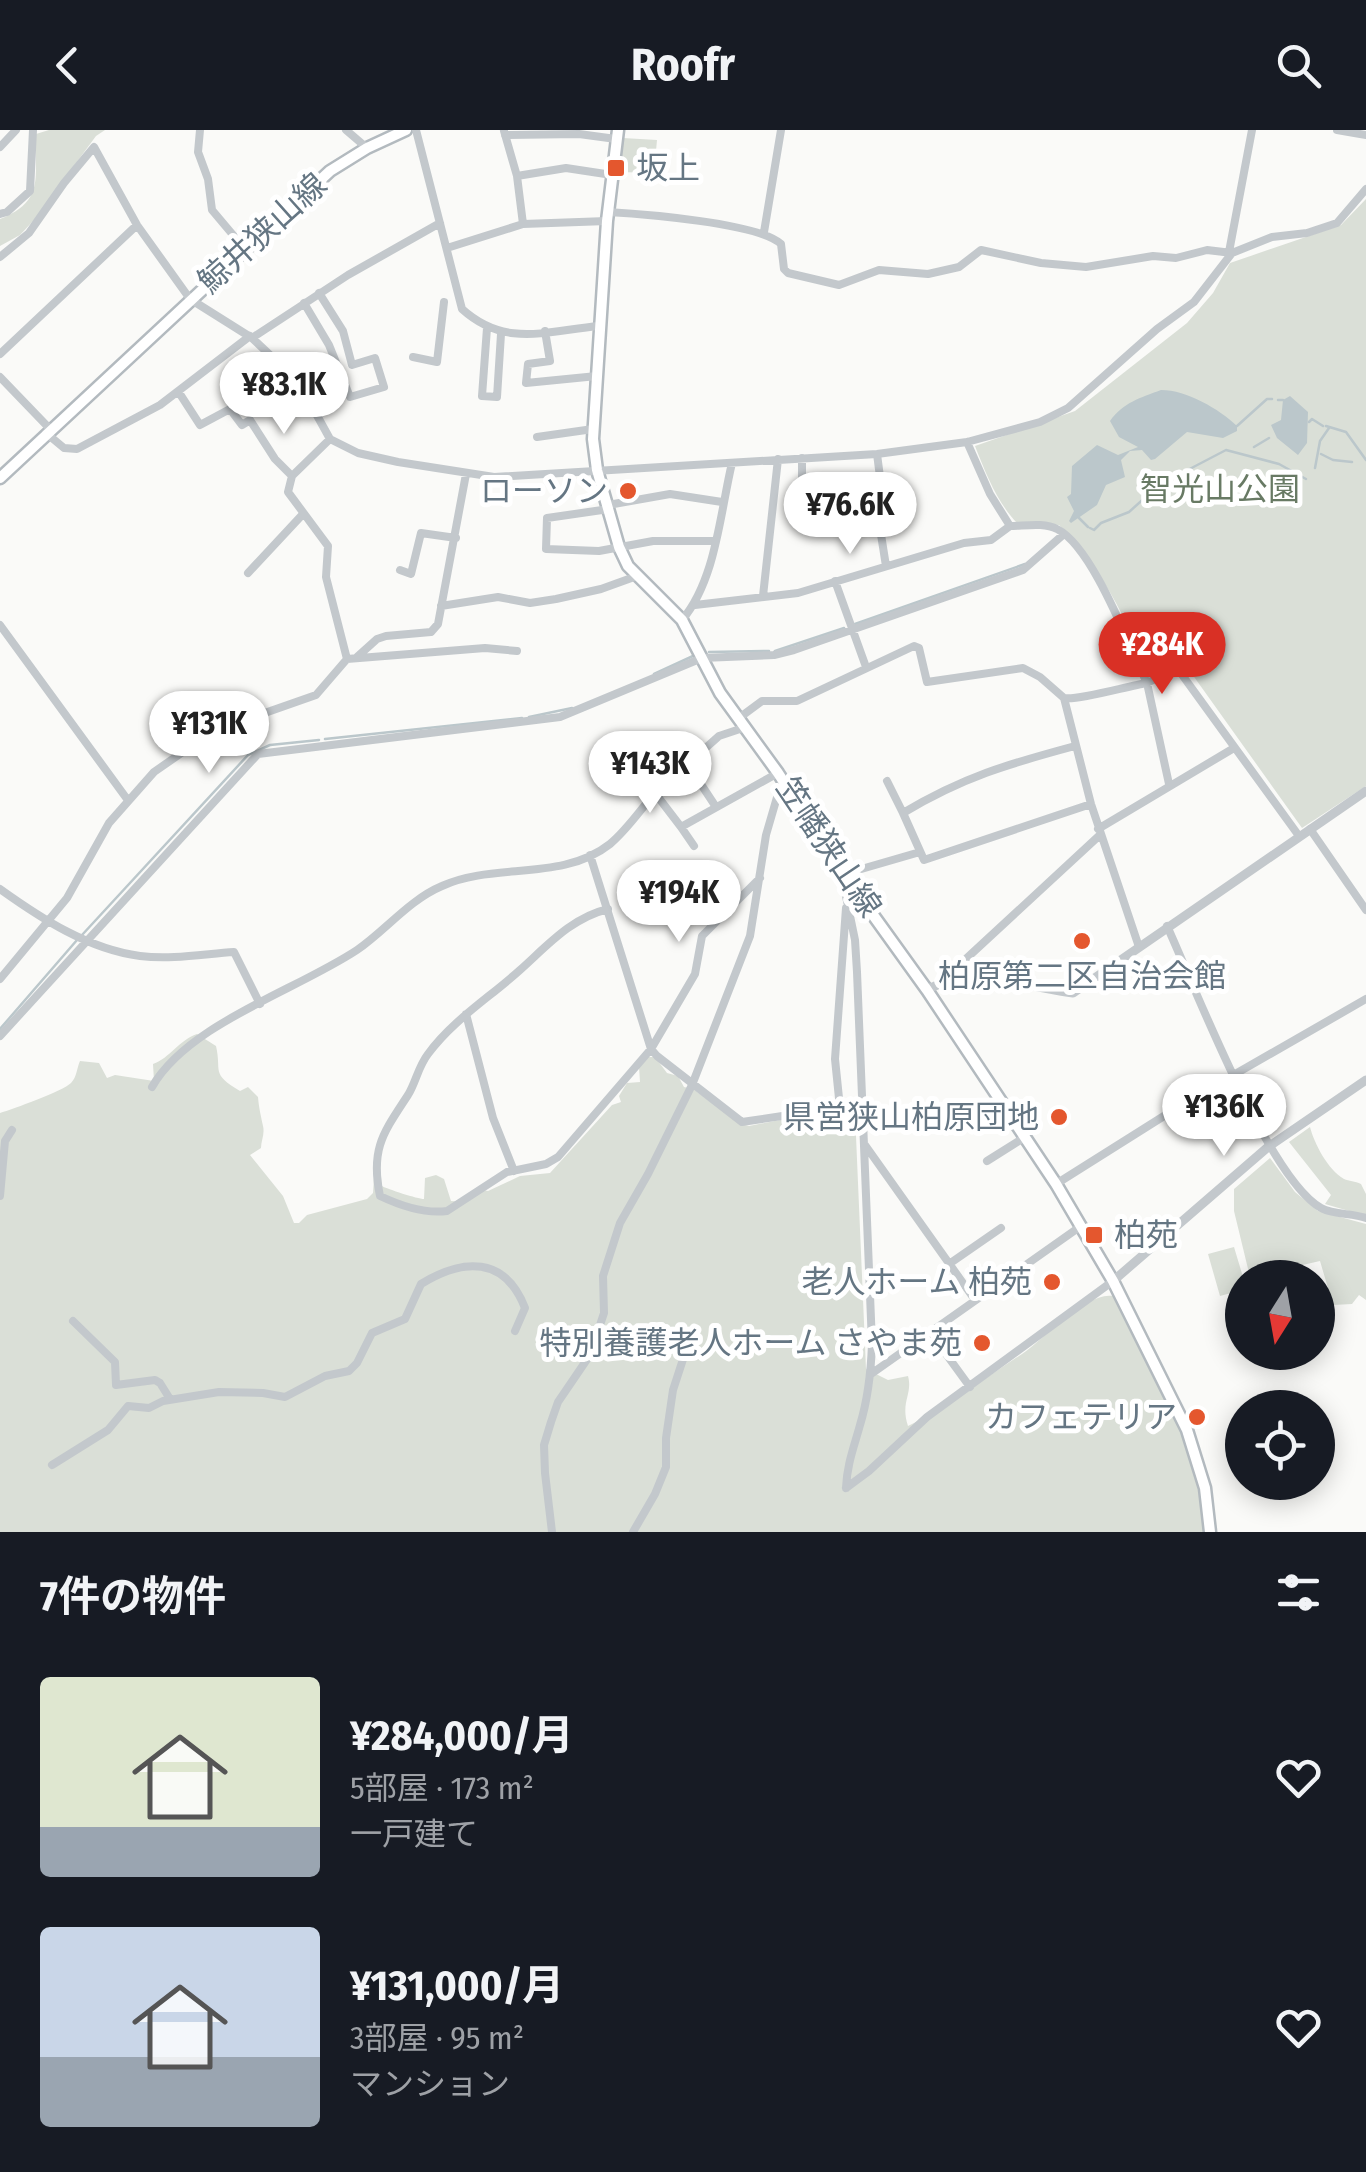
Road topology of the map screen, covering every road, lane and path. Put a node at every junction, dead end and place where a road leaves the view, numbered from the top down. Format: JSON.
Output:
{"nodes":[{"id":1,"x":16,"y":130,"type":"edge"},
{"id":2,"x":32,"y":130,"type":"edge"},
{"id":3,"x":200,"y":130,"type":"edge"},
{"id":4,"x":346,"y":130,"type":"edge"},
{"id":5,"x":406,"y":130,"type":"edge"},
{"id":6,"x":416,"y":130,"type":"edge"},
{"id":7,"x":781,"y":130,"type":"edge"},
{"id":8,"x":1252,"y":130,"type":"edge"},
{"id":9,"x":1338,"y":130,"type":"edge"},
{"id":10,"x":504,"y":132,"type":"edge"},
{"id":11,"x":617,"y":134,"type":"edge"},
{"id":12,"x":1366,"y":135,"type":"edge"},
{"id":13,"x":0,"y":147,"type":"edge"},
{"id":14,"x":367,"y":148,"type":"junction"},
{"id":15,"x":612,"y":175,"type":"junction"},
{"id":16,"x":517,"y":176,"type":"junction"},
{"id":17,"x":1366,"y":189,"type":"edge"},
{"id":18,"x":0,"y":214,"type":"edge"},
{"id":19,"x":608,"y":217,"type":"junction"},
{"id":20,"x":440,"y":223,"type":"junction"},
{"id":21,"x":524,"y":224,"type":"junction"},
{"id":22,"x":138,"y":225,"type":"junction"},
{"id":23,"x":764,"y":232,"type":"junction"},
{"id":24,"x":244,"y":248,"type":"junction"},
{"id":25,"x":446,"y":248,"type":"junction"},
{"id":26,"x":1230,"y":252,"type":"junction"},
{"id":27,"x":0,"y":256,"type":"edge"},
{"id":28,"x":319,"y":293,"type":"junction"},
{"id":29,"x":190,"y":298,"type":"junction"},
{"id":30,"x":444,"y":302,"type":"dead end"},
{"id":31,"x":304,"y":304,"type":"junction"},
{"id":32,"x":599,"y":326,"type":"junction"},
{"id":33,"x":487,"y":328,"type":"junction"},
{"id":34,"x":546,"y":331,"type":"junction"},
{"id":35,"x":501,"y":334,"type":"junction"},
{"id":36,"x":251,"y":337,"type":"junction"},
{"id":37,"x":0,"y":354,"type":"edge"},
{"id":38,"x":413,"y":357,"type":"dead end"},
{"id":39,"x":597,"y":376,"type":"junction"},
{"id":40,"x":0,"y":377,"type":"edge"},
{"id":41,"x":178,"y":391,"type":"junction"},
{"id":42,"x":593,"y":429,"type":"junction"},
{"id":43,"x":49,"y":432,"type":"junction"},
{"id":44,"x":537,"y":437,"type":"dead end"},
{"id":45,"x":330,"y":438,"type":"junction"},
{"id":46,"x":967,"y":442,"type":"junction"},
{"id":47,"x":877,"y":454,"type":"junction"},
{"id":48,"x":802,"y":458,"type":"junction"},
{"id":49,"x":778,"y":459,"type":"junction"},
{"id":50,"x":732,"y":463,"type":"junction"},
{"id":51,"x":597,"y":470,"type":"junction"},
{"id":52,"x":466,"y":474,"type":"junction"},
{"id":53,"x":292,"y":476,"type":"junction"},
{"id":54,"x":0,"y":478,"type":"edge"},
{"id":55,"x":722,"y":502,"type":"junction"},
{"id":56,"x":608,"y":507,"type":"junction"},
{"id":57,"x":303,"y":514,"type":"junction"},
{"id":58,"x":802,"y":514,"type":"dead end"},
{"id":59,"x":1010,"y":526,"type":"junction"},
{"id":60,"x":1062,"y":532,"type":"junction"},
{"id":61,"x":456,"y":538,"type":"junction"},
{"id":62,"x":714,"y":541,"type":"junction"},
{"id":63,"x":619,"y":547,"type":"junction"},
{"id":64,"x":886,"y":566,"type":"junction"},
{"id":65,"x":400,"y":570,"type":"dead end"},
{"id":66,"x":248,"y":572,"type":"dead end"},
{"id":67,"x":636,"y":576,"type":"junction"},
{"id":68,"x":835,"y":581,"type":"junction"},
{"id":69,"x":763,"y":596,"type":"junction"},
{"id":70,"x":695,"y":605,"type":"junction"},
{"id":71,"x":441,"y":606,"type":"junction"},
{"id":72,"x":682,"y":620,"type":"junction"},
{"id":73,"x":438,"y":624,"type":"junction"},
{"id":74,"x":0,"y":625,"type":"edge"},
{"id":75,"x":853,"y":631,"type":"junction"},
{"id":76,"x":518,"y":651,"type":"dead end"},
{"id":77,"x":431,"y":654,"type":"junction"},
{"id":78,"x":352,"y":658,"type":"junction"},
{"id":79,"x":702,"y":658,"type":"junction"},
{"id":80,"x":866,"y":667,"type":"junction"},
{"id":81,"x":1147,"y":683,"type":"junction"},
{"id":82,"x":1064,"y":698,"type":"junction"},
{"id":83,"x":742,"y":723,"type":"junction"},
{"id":84,"x":1074,"y":746,"type":"junction"},
{"id":85,"x":1234,"y":748,"type":"junction"},
{"id":86,"x":686,"y":763,"type":"junction"},
{"id":87,"x":780,"y":776,"type":"junction"},
{"id":88,"x":887,"y":781,"type":"dead end"},
{"id":89,"x":1169,"y":784,"type":"junction"},
{"id":90,"x":1366,"y":791,"type":"edge"},
{"id":91,"x":656,"y":793,"type":"junction"},
{"id":92,"x":126,"y":800,"type":"junction"},
{"id":93,"x":1091,"y":804,"type":"junction"},
{"id":94,"x":716,"y":807,"type":"junction"},
{"id":95,"x":903,"y":813,"type":"junction"},
{"id":96,"x":681,"y":826,"type":"junction"},
{"id":97,"x":1310,"y":829,"type":"junction"},
{"id":98,"x":1100,"y":831,"type":"junction"},
{"id":99,"x":1299,"y":836,"type":"junction"},
{"id":100,"x":694,"y":846,"type":"dead end"},
{"id":101,"x":920,"y":852,"type":"junction"},
{"id":102,"x":590,"y":855,"type":"junction"},
{"id":103,"x":845,"y":876,"type":"junction"},
{"id":104,"x":760,"y":878,"type":"junction"},
{"id":105,"x":0,"y":890,"type":"edge"},
{"id":106,"x":847,"y":904,"type":"junction"},
{"id":107,"x":608,"y":909,"type":"junction"},
{"id":108,"x":1366,"y":910,"type":"edge"},
{"id":109,"x":47,"y":920,"type":"junction"},
{"id":110,"x":1167,"y":926,"type":"junction"},
{"id":111,"x":84,"y":940,"type":"junction"},
{"id":112,"x":1138,"y":947,"type":"junction"},
{"id":113,"x":0,"y":979,"type":"edge"},
{"id":114,"x":942,"y":980,"type":"junction"},
{"id":115,"x":927,"y":990,"type":"junction"},
{"id":116,"x":1366,"y":999,"type":"edge"},
{"id":117,"x":260,"y":1004,"type":"junction"},
{"id":118,"x":466,"y":1014,"type":"junction"},
{"id":119,"x":0,"y":1036,"type":"edge"},
{"id":120,"x":651,"y":1048,"type":"junction"},
{"id":121,"x":1234,"y":1074,"type":"junction"},
{"id":122,"x":1366,"y":1080,"type":"edge"},
{"id":123,"x":692,"y":1085,"type":"junction"},
{"id":124,"x":152,"y":1087,"type":"dead end"},
{"id":125,"x":1002,"y":1102,"type":"junction"},
{"id":126,"x":862,"y":1104,"type":"junction"},
{"id":127,"x":840,"y":1108,"type":"junction"},
{"id":128,"x":962,"y":1129,"type":"dead end"},
{"id":129,"x":12,"y":1130,"type":"dead end"},
{"id":130,"x":1024,"y":1137,"type":"junction"},
{"id":131,"x":864,"y":1145,"type":"junction"},
{"id":132,"x":1268,"y":1147,"type":"junction"},
{"id":133,"x":988,"y":1161,"type":"dead end"},
{"id":134,"x":514,"y":1170,"type":"junction"},
{"id":135,"x":1056,"y":1184,"type":"junction"},
{"id":136,"x":0,"y":1196,"type":"edge"},
{"id":137,"x":1366,"y":1218,"type":"edge"},
{"id":138,"x":1081,"y":1226,"type":"junction"},
{"id":139,"x":1001,"y":1228,"type":"dead end"},
{"id":140,"x":949,"y":1264,"type":"junction"},
{"id":141,"x":1112,"y":1281,"type":"junction"},
{"id":142,"x":975,"y":1300,"type":"junction"},
{"id":143,"x":74,"y":1321,"type":"dead end"},
{"id":144,"x":515,"y":1330,"type":"dead end"},
{"id":145,"x":930,"y":1332,"type":"junction"},
{"id":146,"x":686,"y":1347,"type":"dead end"},
{"id":147,"x":870,"y":1374,"type":"junction"},
{"id":148,"x":970,"y":1387,"type":"junction"},
{"id":149,"x":170,"y":1399,"type":"junction"},
{"id":150,"x":52,"y":1465,"type":"dead end"},
{"id":151,"x":552,"y":1532,"type":"edge"},
{"id":152,"x":633,"y":1532,"type":"edge"},
{"id":153,"x":1210,"y":1532,"type":"edge"}],
"edges":[{"from":1,"to":13,"type":"street"},
{"from":2,"to":18,"type":"street"},
{"from":3,"to":24,"type":"street"},
{"from":4,"to":14,"type":"street"},
{"from":5,"to":14,"type":"main road","name":"鯨井狭山線"},
{"from":6,"to":20,"type":"street"},
{"from":7,"to":23,"type":"street"},
{"from":8,"to":26,"type":"street"},
{"from":9,"to":12,"type":"street"},
{"from":10,"to":11,"type":"street"},
{"from":10,"to":16,"type":"street"},
{"from":11,"to":15,"type":"main road","name":"笠幡狭山線"},
{"from":14,"to":24,"type":"main road","name":"鯨井狭山線"},
{"from":15,"to":16,"type":"street"},
{"from":15,"to":19,"type":"main road","name":"笠幡狭山線"},
{"from":16,"to":21,"type":"street"},
{"from":17,"to":26,"type":"street"},
{"from":19,"to":21,"type":"street"},
{"from":19,"to":23,"type":"street"},
{"from":19,"to":32,"type":"main road","name":"笠幡狭山線"},
{"from":20,"to":25,"type":"street"},
{"from":20,"to":28,"type":"street"},
{"from":21,"to":25,"type":"street"},
{"from":22,"to":27,"type":"street"},
{"from":22,"to":29,"type":"street"},
{"from":22,"to":37,"type":"street"},
{"from":23,"to":26,"type":"street"},
{"from":24,"to":29,"type":"main road","name":"鯨井狭山線"},
{"from":25,"to":33,"type":"street"},
{"from":26,"to":46,"type":"street"},
{"from":28,"to":31,"type":"street"},
{"from":28,"to":31,"type":"street"},
{"from":29,"to":36,"type":"street"},
{"from":29,"to":43,"type":"main road","name":"鯨井狭山線"},
{"from":30,"to":38,"type":"street"},
{"from":31,"to":36,"type":"street"},
{"from":32,"to":34,"type":"street"},
{"from":32,"to":39,"type":"main road","name":"笠幡狭山線"},
{"from":33,"to":35,"type":"street"},
{"from":33,"to":35,"type":"street"},
{"from":34,"to":35,"type":"street"},
{"from":34,"to":39,"type":"street"},
{"from":36,"to":41,"type":"street"},
{"from":36,"to":45,"type":"street"},
{"from":39,"to":42,"type":"main road","name":"笠幡狭山線"},
{"from":40,"to":43,"type":"street"},
{"from":41,"to":43,"type":"street"},
{"from":41,"to":53,"type":"street"},
{"from":42,"to":44,"type":"street"},
{"from":42,"to":51,"type":"main road","name":"笠幡狭山線"},
{"from":43,"to":54,"type":"main road","name":"鯨井狭山線"},
{"from":45,"to":52,"type":"street"},
{"from":45,"to":53,"type":"street"},
{"from":46,"to":47,"type":"street"},
{"from":46,"to":59,"type":"street"},
{"from":47,"to":48,"type":"street"},
{"from":47,"to":64,"type":"street"},
{"from":48,"to":49,"type":"street"},
{"from":48,"to":58,"type":"street"},
{"from":49,"to":50,"type":"street"},
{"from":49,"to":69,"type":"street"},
{"from":50,"to":51,"type":"street"},
{"from":50,"to":55,"type":"street"},
{"from":51,"to":52,"type":"street"},
{"from":51,"to":56,"type":"main road","name":"笠幡狭山線"},
{"from":52,"to":61,"type":"street"},
{"from":53,"to":57,"type":"street"},
{"from":55,"to":56,"type":"street"},
{"from":55,"to":62,"type":"street"},
{"from":56,"to":63,"type":"main road","name":"笠幡狭山線"},
{"from":56,"to":63,"type":"street"},
{"from":57,"to":66,"type":"street"},
{"from":57,"to":78,"type":"street"},
{"from":59,"to":60,"type":"street"},
{"from":59,"to":64,"type":"street"},
{"from":60,"to":75,"type":"street"},
{"from":60,"to":81,"type":"street"},
{"from":61,"to":65,"type":"street"},
{"from":61,"to":71,"type":"street"},
{"from":62,"to":63,"type":"street"},
{"from":62,"to":70,"type":"street"},
{"from":63,"to":67,"type":"main road","name":"笠幡狭山線"},
{"from":64,"to":68,"type":"street"},
{"from":67,"to":71,"type":"street"},
{"from":67,"to":72,"type":"main road","name":"笠幡狭山線"},
{"from":68,"to":69,"type":"street"},
{"from":68,"to":75,"type":"street"},
{"from":69,"to":70,"type":"street"},
{"from":70,"to":72,"type":"street"},
{"from":71,"to":73,"type":"street"},
{"from":72,"to":79,"type":"main road","name":"笠幡狭山線"},
{"from":73,"to":77,"type":"street"},
{"from":73,"to":78,"type":"street"},
{"from":74,"to":92,"type":"street"},
{"from":75,"to":79,"type":"street"},
{"from":75,"to":80,"type":"street"},
{"from":76,"to":77,"type":"street"},
{"from":77,"to":78,"type":"street"},
{"from":78,"to":92,"type":"street"},
{"from":79,"to":83,"type":"main road","name":"笠幡狭山線"},
{"from":79,"to":111,"type":"street"},
{"from":80,"to":82,"type":"street"},
{"from":80,"to":83,"type":"street"},
{"from":81,"to":82,"type":"street"},
{"from":81,"to":85,"type":"street"},
{"from":81,"to":89,"type":"street"},
{"from":82,"to":84,"type":"street"},
{"from":83,"to":86,"type":"street"},
{"from":83,"to":87,"type":"main road","name":"笠幡狭山線"},
{"from":84,"to":93,"type":"street"},
{"from":84,"to":95,"type":"street"},
{"from":85,"to":89,"type":"street"},
{"from":85,"to":99,"type":"street"},
{"from":86,"to":91,"type":"street"},
{"from":86,"to":94,"type":"street"},
{"from":87,"to":94,"type":"street"},
{"from":87,"to":103,"type":"main road","name":"笠幡狭山線"},
{"from":87,"to":104,"type":"street"},
{"from":88,"to":95,"type":"street"},
{"from":89,"to":98,"type":"street"},
{"from":90,"to":97,"type":"street"},
{"from":91,"to":96,"type":"street"},
{"from":91,"to":102,"type":"street"},
{"from":92,"to":109,"type":"street"},
{"from":93,"to":98,"type":"street"},
{"from":93,"to":101,"type":"street"},
{"from":94,"to":96,"type":"street"},
{"from":95,"to":101,"type":"street"},
{"from":96,"to":100,"type":"street"},
{"from":97,"to":99,"type":"street"},
{"from":97,"to":108,"type":"street"},
{"from":98,"to":112,"type":"street"},
{"from":98,"to":114,"type":"street"},
{"from":99,"to":110,"type":"street"},
{"from":101,"to":103,"type":"street"},
{"from":102,"to":107,"type":"street"},
{"from":102,"to":117,"type":"street"},
{"from":103,"to":106,"type":"street"},
{"from":103,"to":115,"type":"main road","name":"笠幡狭山線"},
{"from":104,"to":120,"type":"street"},
{"from":104,"to":123,"type":"street"},
{"from":105,"to":109,"type":"street"},
{"from":106,"to":126,"type":"street"},
{"from":106,"to":127,"type":"street"},
{"from":107,"to":118,"type":"street"},
{"from":107,"to":120,"type":"street"},
{"from":109,"to":111,"type":"street"},
{"from":109,"to":113,"type":"street"},
{"from":110,"to":112,"type":"street"},
{"from":110,"to":121,"type":"street"},
{"from":111,"to":117,"type":"street"},
{"from":111,"to":119,"type":"street"},
{"from":112,"to":114,"type":"street"},
{"from":114,"to":115,"type":"street"},
{"from":115,"to":125,"type":"main road","name":"笠幡狭山線"},
{"from":116,"to":121,"type":"street"},
{"from":117,"to":124,"type":"street"},
{"from":118,"to":134,"type":"street"},
{"from":118,"to":134,"type":"street"},
{"from":120,"to":123,"type":"street"},
{"from":120,"to":134,"type":"street"},
{"from":121,"to":132,"type":"street"},
{"from":121,"to":135,"type":"street"},
{"from":122,"to":132,"type":"street"},
{"from":123,"to":127,"type":"street"},
{"from":123,"to":151,"type":"street"},
{"from":125,"to":128,"type":"street"},
{"from":125,"to":130,"type":"main road","name":"笠幡狭山線"},
{"from":126,"to":127,"type":"street"},
{"from":126,"to":131,"type":"street"},
{"from":129,"to":136,"type":"street"},
{"from":130,"to":133,"type":"street"},
{"from":130,"to":135,"type":"main road","name":"笠幡狭山線"},
{"from":131,"to":140,"type":"street"},
{"from":131,"to":147,"type":"street"},
{"from":132,"to":137,"type":"street"},
{"from":132,"to":141,"type":"street"},
{"from":135,"to":138,"type":"main road","name":"笠幡狭山線"},
{"from":138,"to":141,"type":"main road","name":"笠幡狭山線"},
{"from":138,"to":142,"type":"street"},
{"from":139,"to":140,"type":"street"},
{"from":140,"to":142,"type":"street"},
{"from":141,"to":148,"type":"street"},
{"from":141,"to":153,"type":"main road","name":"笠幡狭山線"},
{"from":142,"to":145,"type":"street"},
{"from":143,"to":149,"type":"street"},
{"from":144,"to":149,"type":"street"},
{"from":145,"to":147,"type":"street"},
{"from":145,"to":148,"type":"street"},
{"from":146,"to":152,"type":"street"},
{"from":147,"to":148,"type":"street"},
{"from":149,"to":150,"type":"street"}]}
